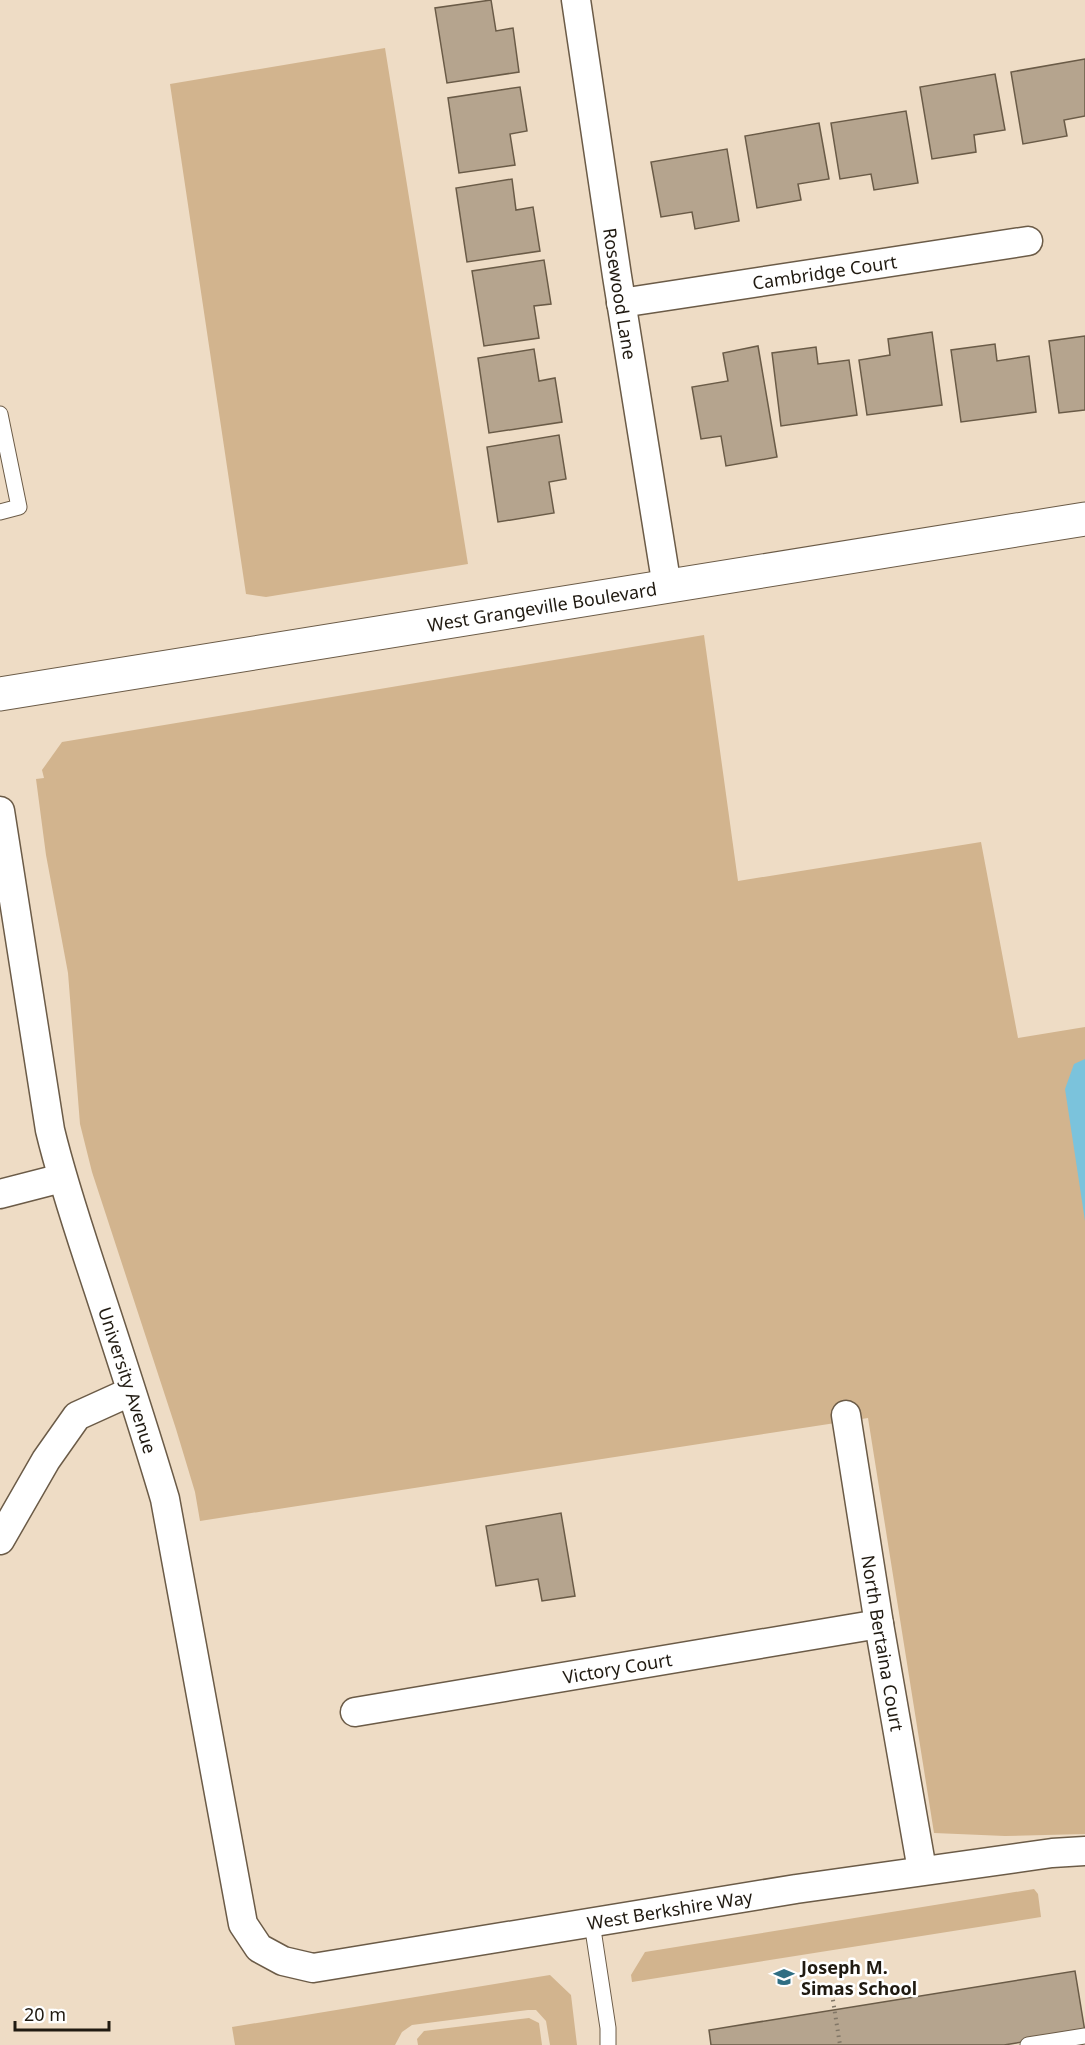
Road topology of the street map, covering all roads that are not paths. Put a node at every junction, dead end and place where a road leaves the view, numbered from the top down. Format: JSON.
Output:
{"nodes":[{"id":1,"x":576,"y":0,"type":"edge"},
{"id":2,"x":1028,"y":241,"type":"dead end"},
{"id":3,"x":621,"y":303,"type":"junction"},
{"id":4,"x":0,"y":414,"type":"edge"},
{"id":5,"x":0,"y":512,"type":"edge"},
{"id":6,"x":1085,"y":519,"type":"edge"},
{"id":7,"x":667,"y":587,"type":"junction"},
{"id":8,"x":0,"y":694,"type":"edge"},
{"id":9,"x":0,"y":811,"type":"edge"},
{"id":10,"x":62,"y":1178,"type":"junction"},
{"id":11,"x":0,"y":1194,"type":"edge"},
{"id":12,"x":130,"y":1392,"type":"junction"},
{"id":13,"x":846,"y":1415,"type":"dead end"},
{"id":14,"x":0,"y":1540,"type":"edge"},
{"id":15,"x":879,"y":1624,"type":"junction"},
{"id":16,"x":355,"y":1712,"type":"dead end"},
{"id":17,"x":1085,"y":1851,"type":"edge"},
{"id":18,"x":922,"y":1870,"type":"junction"},
{"id":19,"x":592,"y":1923,"type":"junction"},
{"id":20,"x":260,"y":1948,"type":"joint"},
{"id":21,"x":1085,"y":2036,"type":"edge"},
{"id":22,"x":608,"y":2045,"type":"edge"},
{"id":23,"x":1028,"y":2045,"type":"edge"}],
"edges":[{"from":1,"to":3,"type":"street","name":"Rosewood Lane"},
{"from":2,"to":3,"type":"street","name":"Cambridge Court"},
{"from":3,"to":7,"type":"street","name":"Rosewood Lane"},
{"from":4,"to":5,"type":"lane"},
{"from":6,"to":7,"type":"main road","name":"West Grangeville Boulevard"},
{"from":7,"to":8,"type":"main road","name":"West Grangeville Boulevard"},
{"from":9,"to":10,"type":"street","name":"University Avenue"},
{"from":10,"to":11,"type":"street"},
{"from":10,"to":12,"type":"street","name":"University Avenue"},
{"from":12,"to":14,"type":"street"},
{"from":12,"to":20,"type":"street","name":"University Avenue"},
{"from":13,"to":15,"type":"street","name":"North Bertaina Court"},
{"from":15,"to":16,"type":"street","name":"Victory Court"},
{"from":15,"to":18,"type":"street","name":"North Bertaina Court"},
{"from":17,"to":18,"type":"street","name":"West Berkshire Way"},
{"from":18,"to":19,"type":"street","name":"West Berkshire Way"},
{"from":19,"to":20,"type":"street","name":"West Berkshire Way"},
{"from":19,"to":22,"type":"lane"},
{"from":21,"to":23,"type":"lane"}]}
